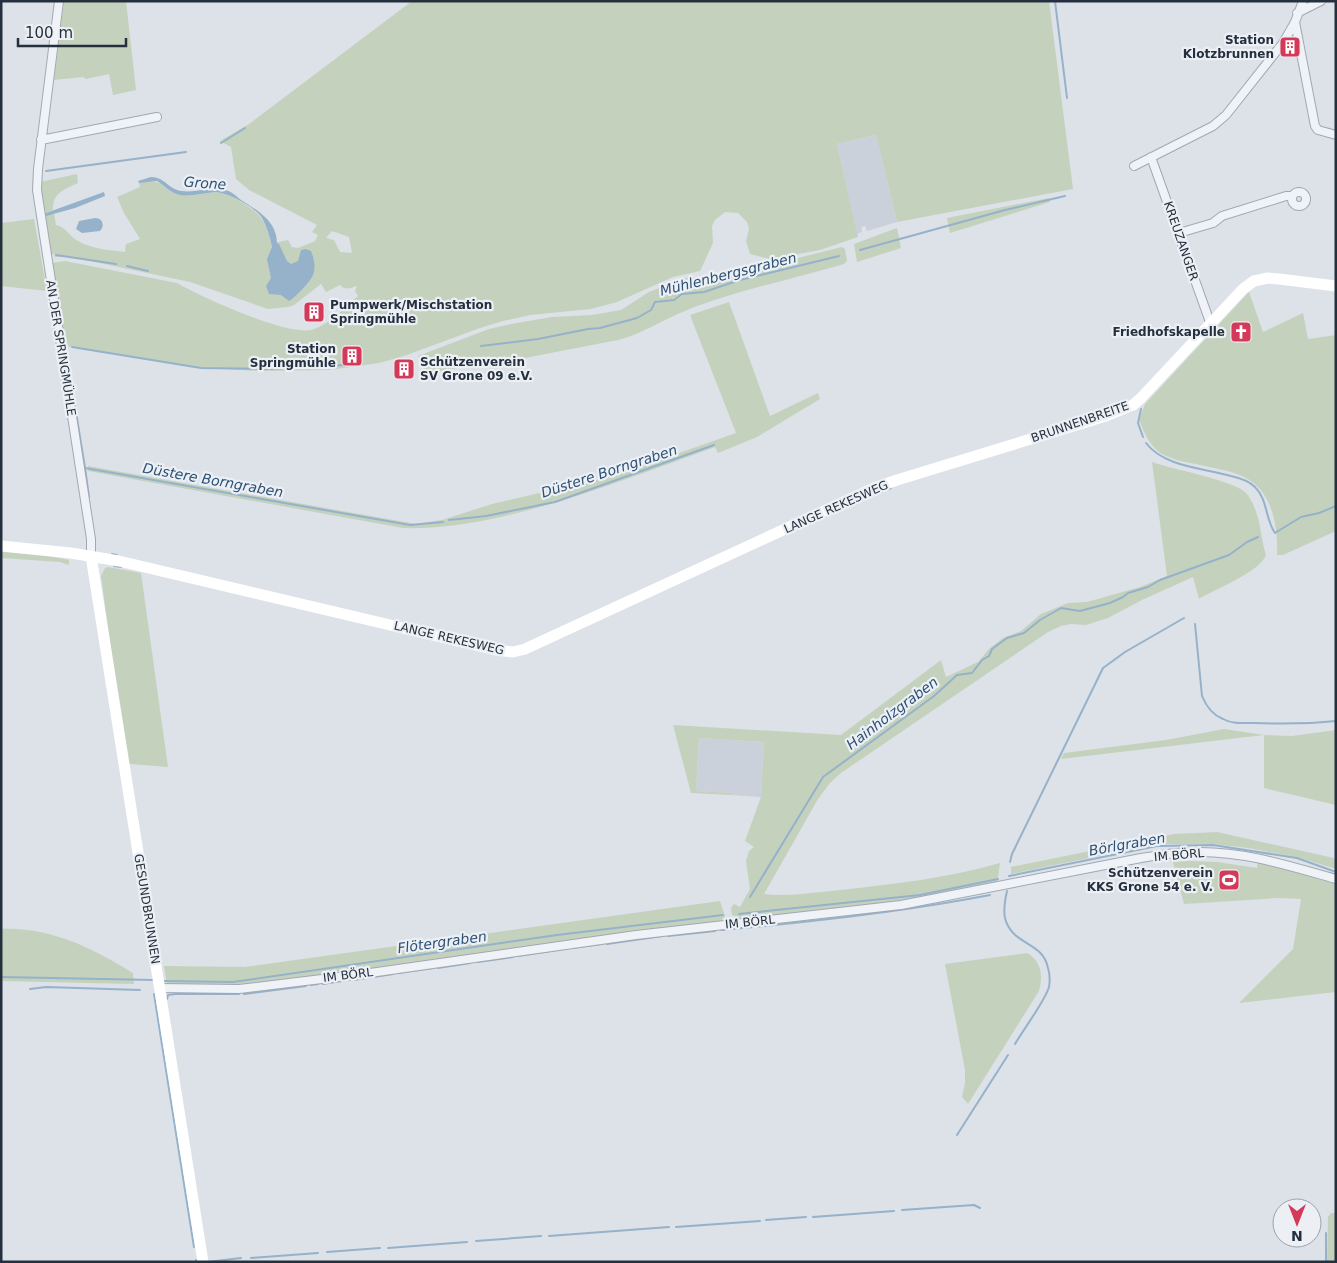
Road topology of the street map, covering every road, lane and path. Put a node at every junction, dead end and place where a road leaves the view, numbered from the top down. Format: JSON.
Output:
{"nodes":[{"id":1,"x":59,"y":1,"type":"edge"},
{"id":2,"x":1303,"y":1,"type":"edge"},
{"id":3,"x":1321,"y":1,"type":"edge"},
{"id":4,"x":1297,"y":13,"type":"junction"},
{"id":5,"x":1294,"y":22,"type":"junction"},
{"id":6,"x":157,"y":116,"type":"dead end"},
{"id":7,"x":1336,"y":136,"type":"edge"},
{"id":8,"x":41,"y":140,"type":"junction"},
{"id":9,"x":1151,"y":157,"type":"junction"},
{"id":10,"x":1134,"y":166,"type":"dead end"},
{"id":11,"x":1292,"y":196,"type":"dead end"},
{"id":12,"x":1179,"y":233,"type":"junction"},
{"id":13,"x":1336,"y":286,"type":"edge"},
{"id":14,"x":1211,"y":325,"type":"junction"},
{"id":15,"x":897,"y":480,"type":"joint"},
{"id":16,"x":1,"y":546,"type":"edge"},
{"id":17,"x":91,"y":556,"type":"junction"},
{"id":18,"x":1336,"y":880,"type":"edge"},
{"id":19,"x":159,"y":988,"type":"junction"},
{"id":20,"x":203,"y":1262,"type":"edge"}],
"edges":[{"from":1,"to":8,"type":"street","name":"AN DER SPRINGMÜHLE"},
{"from":2,"to":4,"type":"street"},
{"from":3,"to":4,"type":"street"},
{"from":4,"to":5,"type":"street"},
{"from":5,"to":7,"type":"street"},
{"from":5,"to":9,"type":"street"},
{"from":6,"to":8,"type":"street"},
{"from":8,"to":17,"type":"street","name":"AN DER SPRINGMÜHLE"},
{"from":9,"to":10,"type":"street"},
{"from":9,"to":12,"type":"street","name":"KREUZANGER"},
{"from":11,"to":12,"type":"street"},
{"from":12,"to":14,"type":"street","name":"KREUZANGER"},
{"from":13,"to":14,"type":"street","name":"BRUNNENBREITE"},
{"from":14,"to":15,"type":"street","name":"BRUNNENBREITE"},
{"from":15,"to":17,"type":"street","name":"LANGE REKESWEG"},
{"from":16,"to":17,"type":"street","name":"LANGE REKESWEG"},
{"from":17,"to":19,"type":"street","name":"GESUNDBRUNNEN"},
{"from":18,"to":19,"type":"street","name":"IM BÖRL"},
{"from":19,"to":20,"type":"street","name":"GESUNDBRUNNEN"}]}
